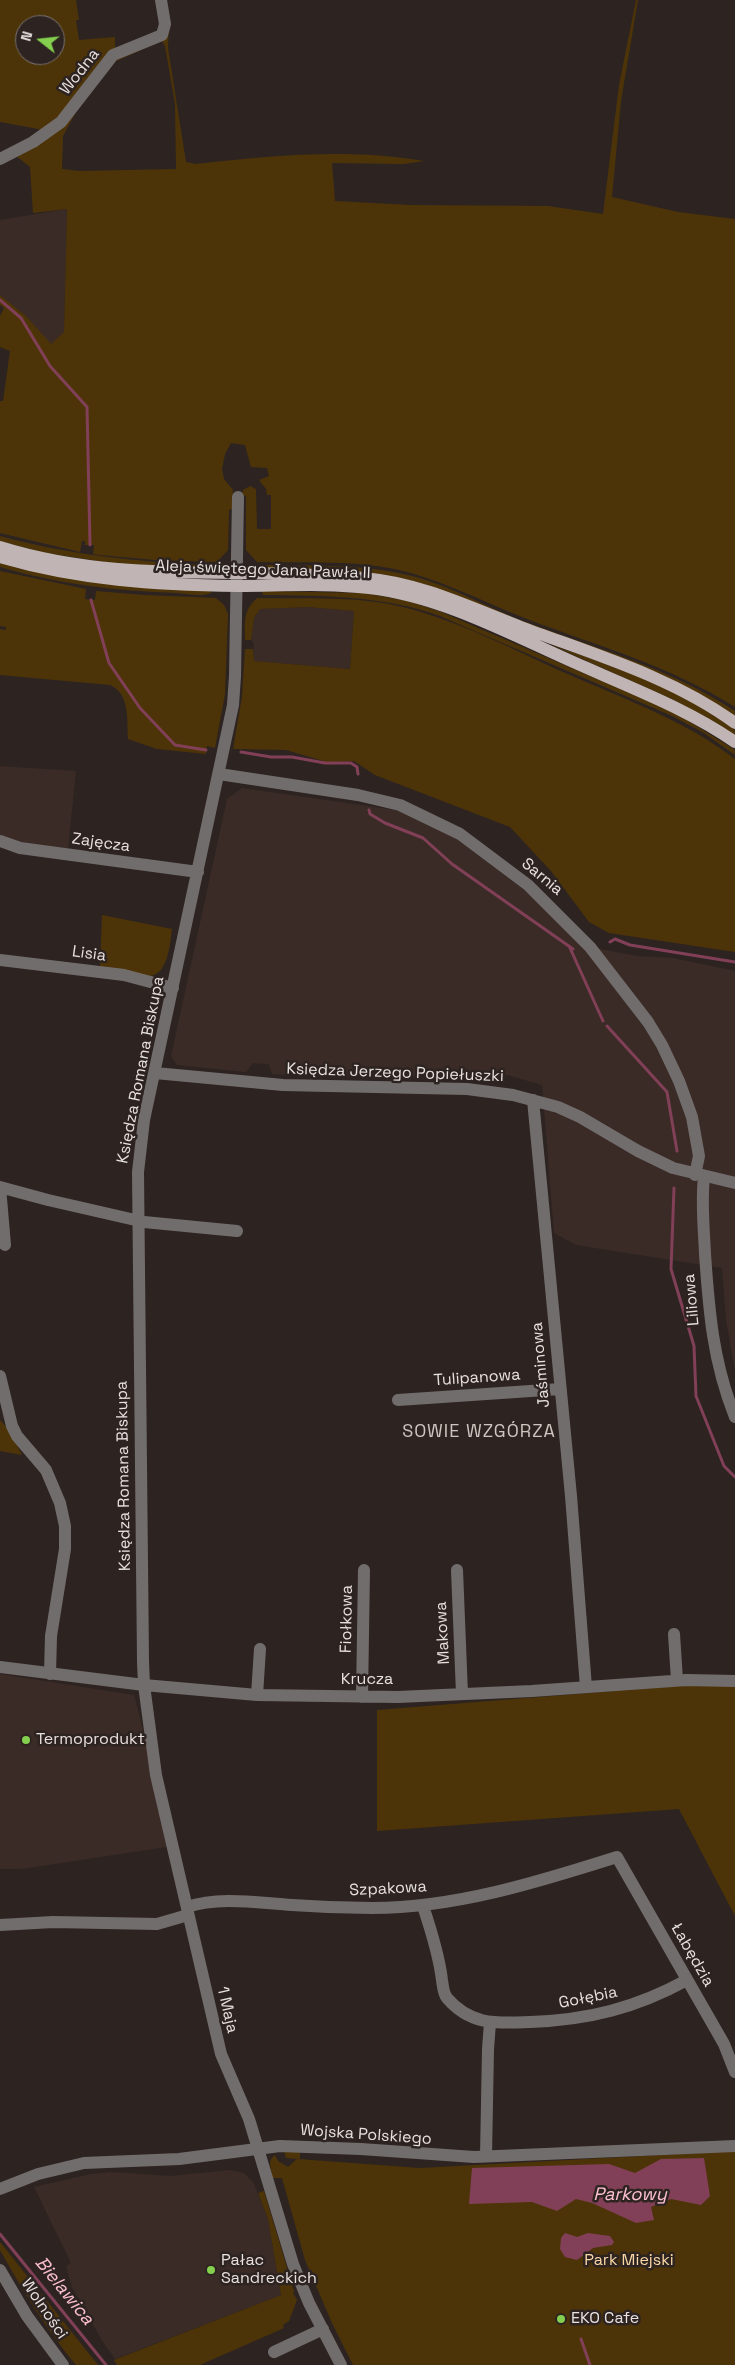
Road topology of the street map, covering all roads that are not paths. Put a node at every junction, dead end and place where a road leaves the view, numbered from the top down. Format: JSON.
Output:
{"nodes":[{"id":1,"x":161,"y":0,"type":"edge"},
{"id":2,"x":0,"y":159,"type":"edge"},
{"id":3,"x":238,"y":497,"type":"dead end"},
{"id":4,"x":0,"y":547,"type":"edge"},
{"id":5,"x":0,"y":557,"type":"edge"},
{"id":6,"x":237,"y":580,"type":"junction"},
{"id":7,"x":735,"y":723,"type":"edge"},
{"id":8,"x":735,"y":742,"type":"edge"},
{"id":9,"x":219,"y":774,"type":"junction"},
{"id":10,"x":0,"y":841,"type":"edge"},
{"id":11,"x":198,"y":872,"type":"junction"},
{"id":12,"x":0,"y":960,"type":"edge"},
{"id":13,"x":173,"y":988,"type":"junction"},
{"id":14,"x":155,"y":1073,"type":"junction"},
{"id":15,"x":533,"y":1100,"type":"junction"},
{"id":16,"x":700,"y":1176,"type":"junction"},
{"id":17,"x":735,"y":1183,"type":"edge"},
{"id":18,"x":0,"y":1187,"type":"edge"},
{"id":19,"x":137,"y":1221,"type":"junction"},
{"id":20,"x":237,"y":1231,"type":"dead end"},
{"id":21,"x":5,"y":1246,"type":"dead end"},
{"id":22,"x":0,"y":1376,"type":"edge"},
{"id":23,"x":560,"y":1388,"type":"junction"},
{"id":24,"x":398,"y":1400,"type":"dead end"},
{"id":25,"x":735,"y":1416,"type":"edge"},
{"id":26,"x":364,"y":1570,"type":"dead end"},
{"id":27,"x":456,"y":1570,"type":"dead end"},
{"id":28,"x":674,"y":1634,"type":"dead end"},
{"id":29,"x":260,"y":1649,"type":"dead end"},
{"id":30,"x":0,"y":1667,"type":"edge"},
{"id":31,"x":50,"y":1674,"type":"junction"},
{"id":32,"x":677,"y":1680,"type":"junction"},
{"id":33,"x":735,"y":1681,"type":"edge"},
{"id":34,"x":144,"y":1685,"type":"junction"},
{"id":35,"x":586,"y":1687,"type":"junction"},
{"id":36,"x":462,"y":1694,"type":"junction"},
{"id":37,"x":258,"y":1695,"type":"junction"},
{"id":38,"x":362,"y":1697,"type":"junction"},
{"id":39,"x":616,"y":1856,"type":"joint"},
{"id":40,"x":423,"y":1906,"type":"junction"},
{"id":41,"x":187,"y":1911,"type":"junction"},
{"id":42,"x":0,"y":1925,"type":"edge"},
{"id":43,"x":687,"y":1980,"type":"junction"},
{"id":44,"x":490,"y":2023,"type":"junction"},
{"id":45,"x":735,"y":2072,"type":"edge"},
{"id":46,"x":735,"y":2146,"type":"edge"},
{"id":47,"x":258,"y":2149,"type":"junction"},
{"id":48,"x":486,"y":2156,"type":"junction"},
{"id":49,"x":0,"y":2189,"type":"edge"},
{"id":50,"x":0,"y":2270,"type":"edge"},
{"id":51,"x":323,"y":2330,"type":"junction"},
{"id":52,"x":274,"y":2352,"type":"dead end"},
{"id":53,"x":63,"y":2365,"type":"edge"},
{"id":54,"x":341,"y":2365,"type":"edge"}],
"edges":[{"from":1,"to":2,"type":"street","name":"Wodna"},
{"from":3,"to":6,"type":"street","name":"Księdza Romana Biskupa"},
{"from":4,"to":6,"type":"main road","name":"Aleja świętego Jana Pawła II"},
{"from":5,"to":6,"type":"main road","name":"Aleja świętego Jana Pawła II"},
{"from":6,"to":7,"type":"main road","name":"Aleja świętego Jana Pawła II"},
{"from":6,"to":8,"type":"main road","name":"Aleja świętego Jana Pawła II"},
{"from":6,"to":9,"type":"street","name":"Księdza Romana Biskupa"},
{"from":9,"to":11,"type":"street","name":"Księdza Romana Biskupa"},
{"from":9,"to":16,"type":"street","name":"Sarnia"},
{"from":10,"to":11,"type":"street","name":"Zajęcza"},
{"from":11,"to":13,"type":"street","name":"Księdza Romana Biskupa"},
{"from":12,"to":13,"type":"street","name":"Lisia"},
{"from":13,"to":14,"type":"street","name":"Księdza Romana Biskupa"},
{"from":14,"to":15,"type":"street","name":"Księdza Jerzego Popiełuszki"},
{"from":14,"to":19,"type":"street","name":"Księdza Romana Biskupa"},
{"from":15,"to":16,"type":"street","name":"Księdza Jerzego Popiełuszki"},
{"from":15,"to":23,"type":"street","name":"Jaśminowa"},
{"from":16,"to":17,"type":"street","name":"Księdza Jerzego Popiełuszki"},
{"from":16,"to":25,"type":"street","name":"Liliowa"},
{"from":18,"to":19,"type":"street"},
{"from":18,"to":21,"type":"street"},
{"from":19,"to":20,"type":"street"},
{"from":19,"to":34,"type":"street","name":"Księdza Romana Biskupa"},
{"from":22,"to":31,"type":"street"},
{"from":23,"to":24,"type":"street","name":"Tulipanowa"},
{"from":23,"to":35,"type":"street","name":"Jaśminowa"},
{"from":26,"to":38,"type":"street","name":"Fiołkowa"},
{"from":27,"to":36,"type":"street","name":"Makowa"},
{"from":28,"to":32,"type":"street"},
{"from":29,"to":37,"type":"street"},
{"from":30,"to":31,"type":"street","name":"Krucza"},
{"from":31,"to":34,"type":"street","name":"Krucza"},
{"from":32,"to":33,"type":"street","name":"Krucza"},
{"from":32,"to":35,"type":"street","name":"Krucza"},
{"from":34,"to":37,"type":"street","name":"Krucza"},
{"from":34,"to":41,"type":"street","name":"1 Maja"},
{"from":35,"to":36,"type":"street","name":"Krucza"},
{"from":36,"to":38,"type":"street","name":"Krucza"},
{"from":37,"to":38,"type":"street","name":"Krucza"},
{"from":39,"to":40,"type":"street","name":"Szpakowa"},
{"from":39,"to":43,"type":"street","name":"Łabędzia"},
{"from":40,"to":41,"type":"street","name":"Szpakowa"},
{"from":40,"to":44,"type":"street"},
{"from":41,"to":42,"type":"street","name":"Szpakowa"},
{"from":41,"to":47,"type":"street","name":"1 Maja"},
{"from":43,"to":44,"type":"street","name":"Gołębia"},
{"from":43,"to":45,"type":"street","name":"Łabędzia"},
{"from":44,"to":48,"type":"street"},
{"from":46,"to":48,"type":"street","name":"Wojska Polskiego"},
{"from":47,"to":48,"type":"street","name":"Wojska Polskiego"},
{"from":47,"to":49,"type":"street","name":"Wojska Polskiego"},
{"from":47,"to":51,"type":"street","name":"1 Maja"},
{"from":50,"to":53,"type":"street","name":"Wolności"},
{"from":51,"to":52,"type":"street"},
{"from":51,"to":54,"type":"street","name":"1 Maja"}]}
